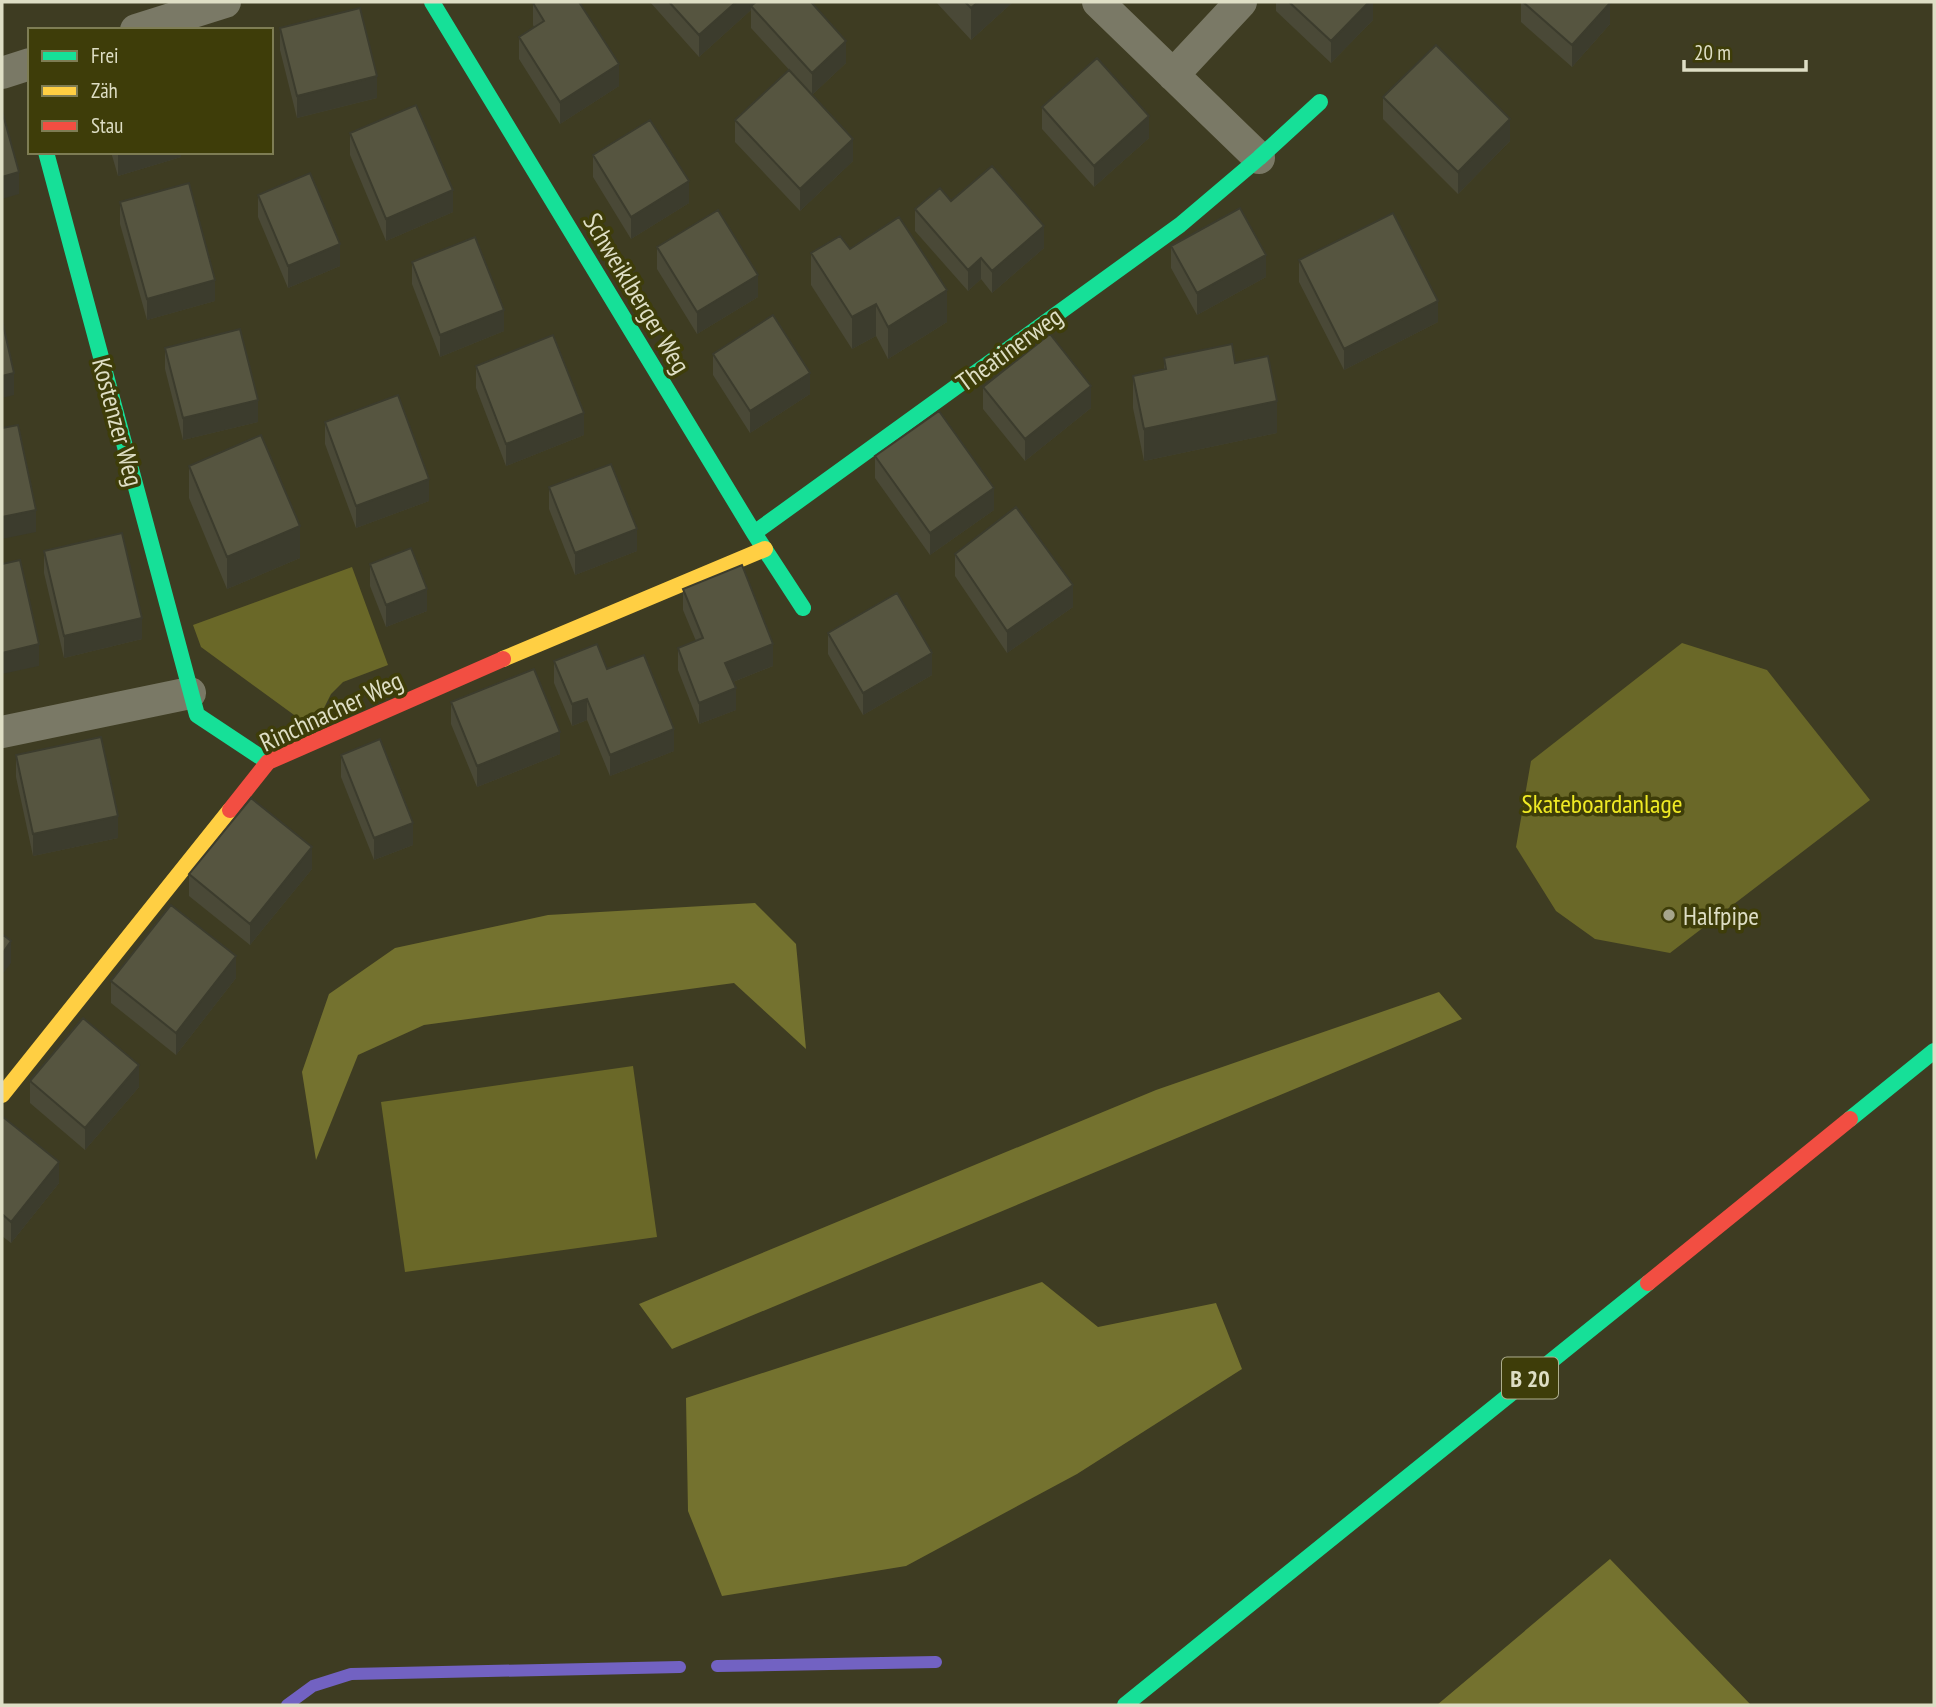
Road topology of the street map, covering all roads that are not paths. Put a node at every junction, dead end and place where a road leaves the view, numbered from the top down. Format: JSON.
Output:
{"nodes":[{"id":1,"x":225,"y":2,"type":"edge"},
{"id":2,"x":432,"y":2,"type":"edge"},
{"id":3,"x":1098,"y":2,"type":"edge"},
{"id":4,"x":1241,"y":2,"type":"edge"},
{"id":5,"x":142,"y":28,"type":"edge"},
{"id":6,"x":1173,"y":75,"type":"junction"},
{"id":7,"x":1320,"y":102,"type":"dead end"},
{"id":8,"x":47,"y":154,"type":"edge"},
{"id":9,"x":1259,"y":158,"type":"junction"},
{"id":10,"x":754,"y":533,"type":"junction"},
{"id":11,"x":765,"y":549,"type":"junction"},
{"id":12,"x":803,"y":608,"type":"dead end"},
{"id":13,"x":190,"y":692,"type":"junction"},
{"id":14,"x":2,"y":732,"type":"edge"},
{"id":15,"x":268,"y":762,"type":"junction"},
{"id":16,"x":1934,"y":1051,"type":"edge"},
{"id":17,"x":2,"y":1095,"type":"edge"},
{"id":18,"x":1125,"y":1705,"type":"edge"}],
"edges":[{"from":1,"to":5,"type":"street"},
{"from":2,"to":10,"type":"main road","name":"Schweiklberger Weg"},
{"from":3,"to":6,"type":"street"},
{"from":4,"to":6,"type":"street"},
{"from":6,"to":9,"type":"street"},
{"from":7,"to":9,"type":"main road","name":"Theatinerweg"},
{"from":8,"to":13,"type":"main road","name":"Kostenzer Weg"},
{"from":9,"to":10,"type":"main road","name":"Theatinerweg"},
{"from":10,"to":11,"type":"main road","name":"Schweiklberger Weg"},
{"from":11,"to":12,"type":"main road","name":"Schweiklberger Weg"},
{"from":11,"to":15,"type":"main road","name":"Rinchnacher Weg"},
{"from":13,"to":14,"type":"street"},
{"from":13,"to":15,"type":"main road","name":"Kostenzer Weg"},
{"from":15,"to":17,"type":"main road","name":"Rinchnacher Weg"},
{"from":16,"to":18,"type":"main road","number":"B 20"}]}
